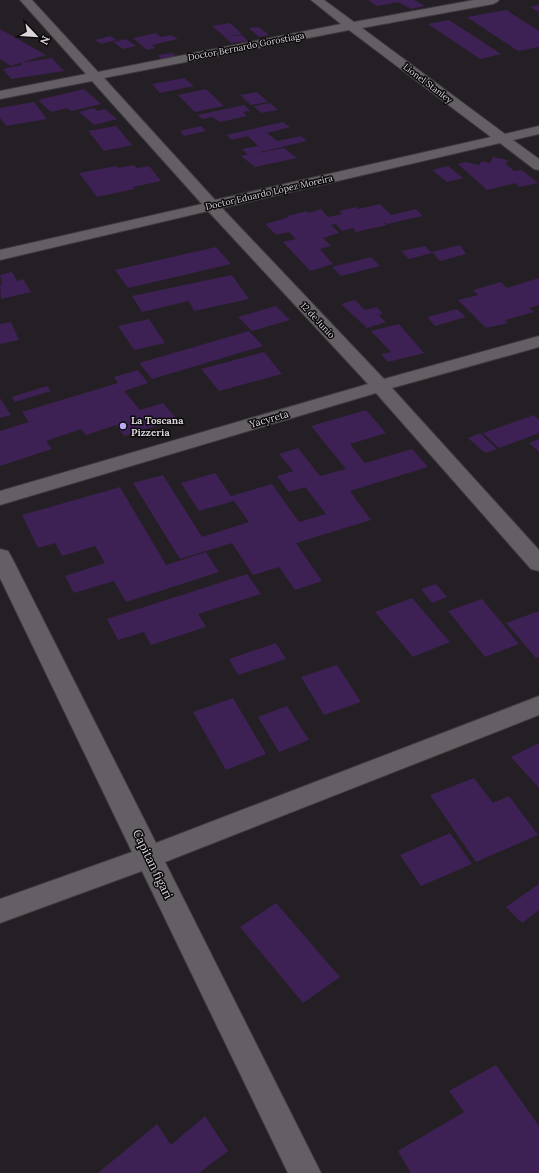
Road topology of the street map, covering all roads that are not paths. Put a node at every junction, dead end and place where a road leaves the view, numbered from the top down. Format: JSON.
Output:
{"nodes":[{"id":1,"x":26,"y":0,"type":"edge"},
{"id":2,"x":317,"y":0,"type":"edge"},
{"id":3,"x":493,"y":0,"type":"edge"},
{"id":4,"x":350,"y":26,"type":"junction"},
{"id":5,"x":96,"y":76,"type":"junction"},
{"id":6,"x":0,"y":95,"type":"edge"},
{"id":7,"x":539,"y":130,"type":"edge"},
{"id":8,"x":502,"y":138,"type":"junction"},
{"id":9,"x":539,"y":166,"type":"edge"},
{"id":10,"x":211,"y":205,"type":"junction"},
{"id":11,"x":0,"y":255,"type":"edge"},
{"id":12,"x":539,"y":341,"type":"edge"},
{"id":13,"x":380,"y":386,"type":"junction"},
{"id":14,"x":0,"y":498,"type":"edge"},
{"id":15,"x":0,"y":556,"type":"edge"},
{"id":16,"x":539,"y":564,"type":"edge"},
{"id":17,"x":539,"y":705,"type":"edge"},
{"id":18,"x":149,"y":856,"type":"junction"},
{"id":19,"x":0,"y":911,"type":"edge"},
{"id":20,"x":305,"y":1173,"type":"edge"}],
"edges":[{"from":1,"to":5,"type":"street","name":"12 de Junio"},
{"from":2,"to":4,"type":"street","name":"Lionel Stanley"},
{"from":3,"to":4,"type":"street","name":"Doctor Bernardo Gorostiaga"},
{"from":4,"to":5,"type":"street","name":"Doctor Bernardo Gorostiaga"},
{"from":4,"to":8,"type":"street","name":"Lionel Stanley"},
{"from":5,"to":6,"type":"street","name":"Doctor Bernardo Gorostiaga"},
{"from":5,"to":10,"type":"street","name":"12 de Junio"},
{"from":7,"to":8,"type":"street","name":"Doctor Eduardo López Moreira"},
{"from":8,"to":9,"type":"street","name":"Lionel Stanley"},
{"from":8,"to":10,"type":"street","name":"Doctor Eduardo López Moreira"},
{"from":10,"to":11,"type":"street","name":"Doctor Eduardo López Moreira"},
{"from":10,"to":13,"type":"street","name":"12 de Junio"},
{"from":12,"to":13,"type":"street","name":"Yacyreta"},
{"from":13,"to":14,"type":"street","name":"Yacyreta"},
{"from":13,"to":16,"type":"street","name":"12 de Junio"},
{"from":15,"to":18,"type":"street","name":"Capitan figari"},
{"from":17,"to":18,"type":"street"},
{"from":18,"to":19,"type":"street"},
{"from":18,"to":20,"type":"street","name":"Capitan figari"}]}
